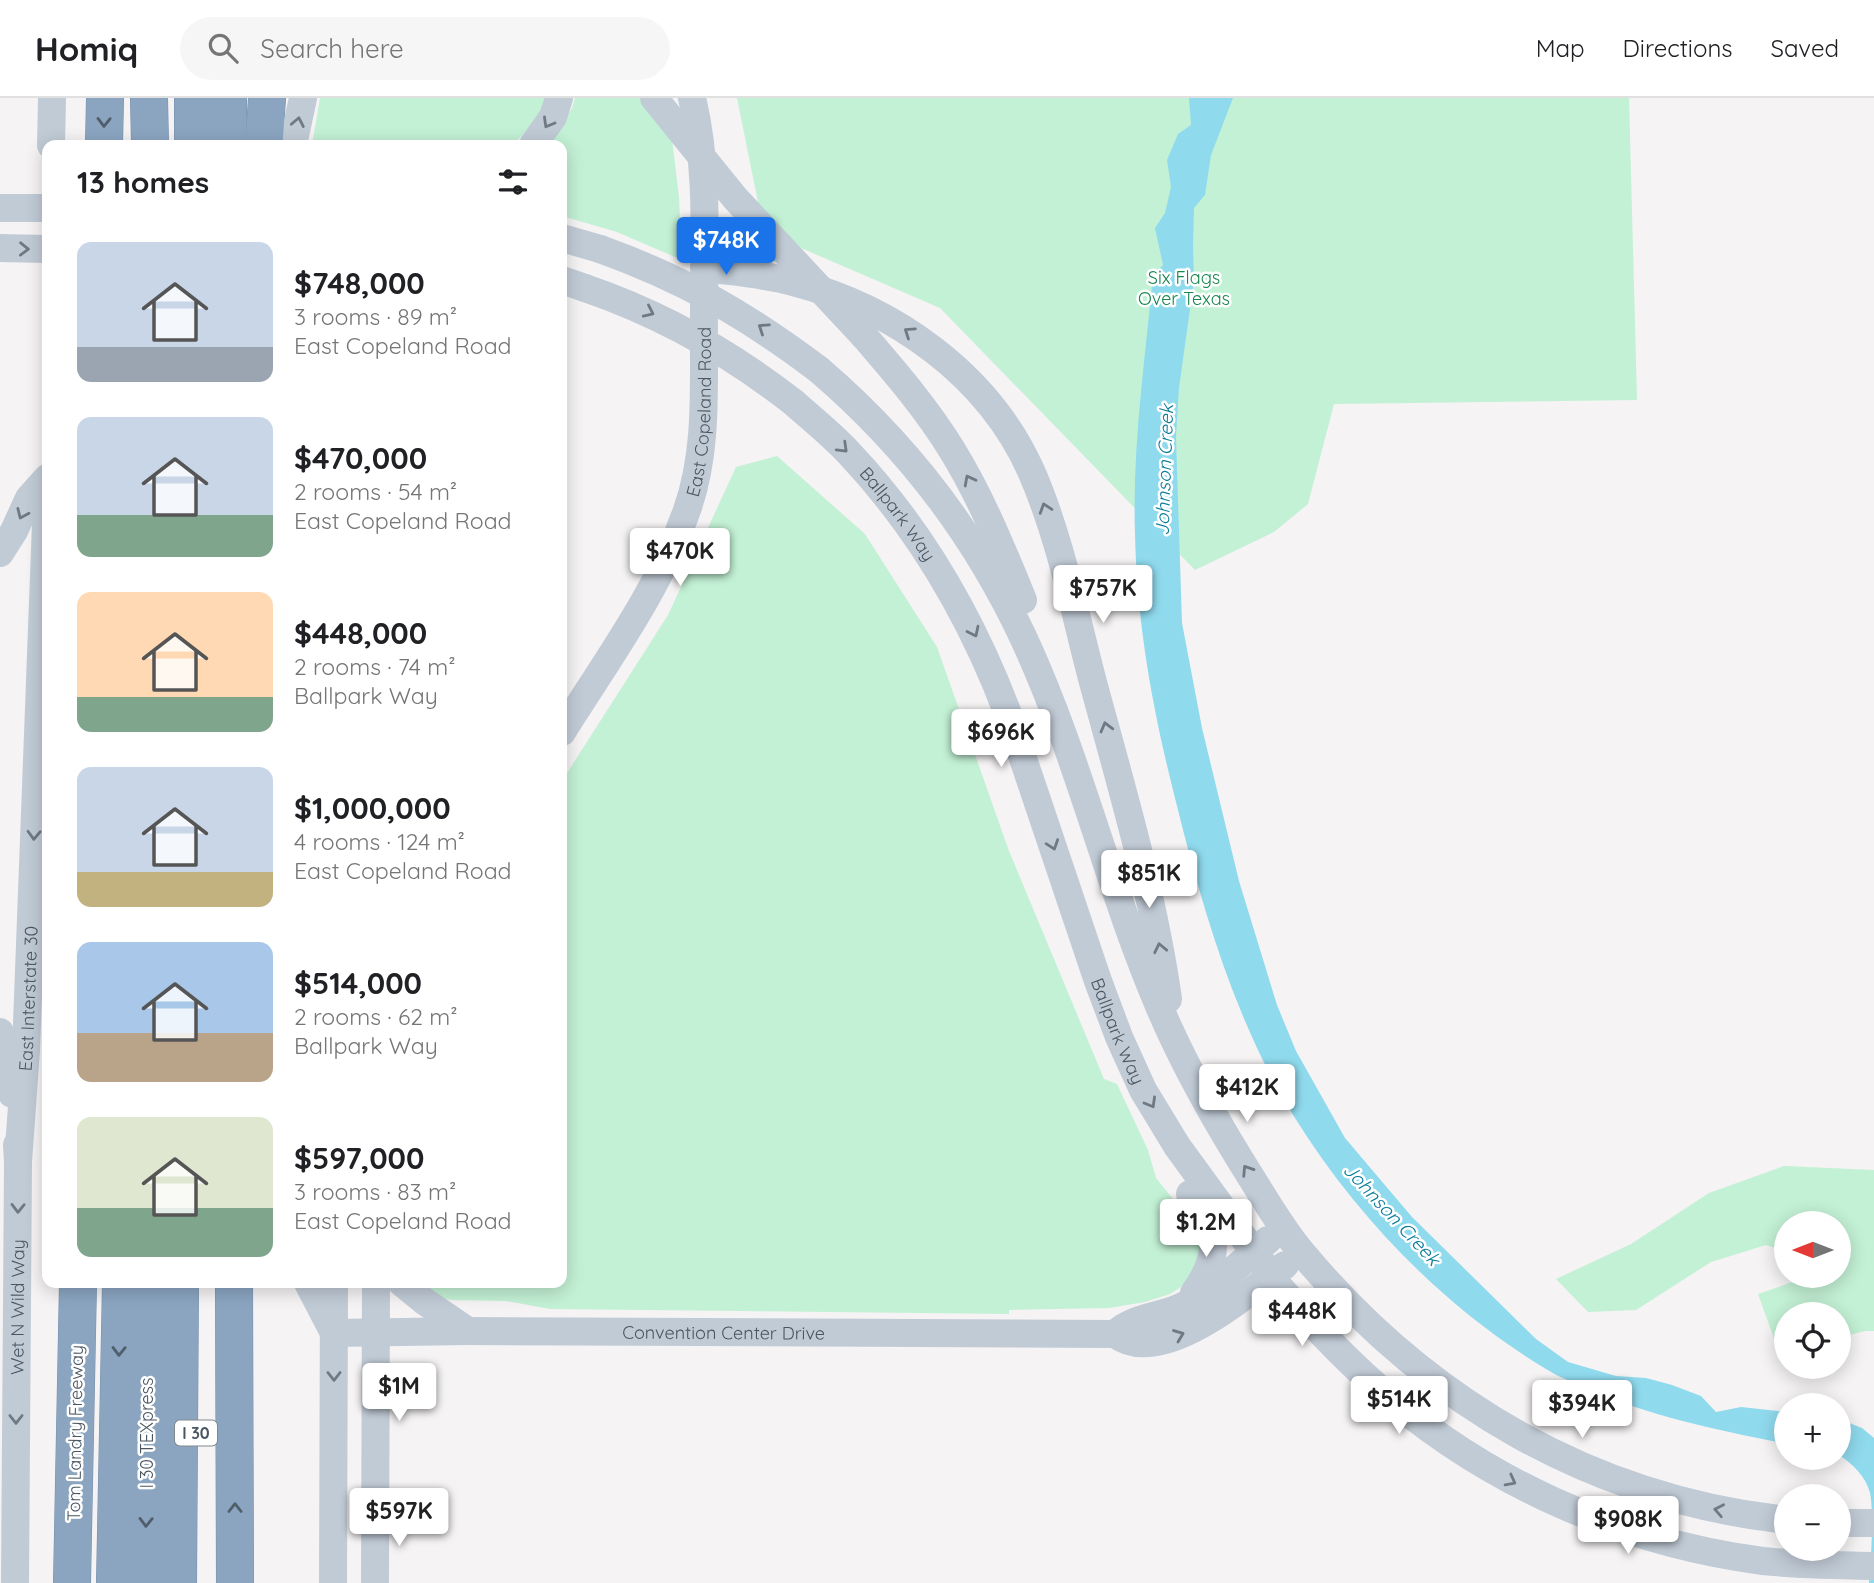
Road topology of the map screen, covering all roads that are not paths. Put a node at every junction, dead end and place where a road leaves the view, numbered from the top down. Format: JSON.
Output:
{"nodes":[{"id":1,"x":52,"y":98,"type":"edge"},
{"id":2,"x":105,"y":98,"type":"edge"},
{"id":3,"x":149,"y":98,"type":"edge"},
{"id":4,"x":172,"y":98,"type":"edge"},
{"id":5,"x":193,"y":98,"type":"edge"},
{"id":6,"x":228,"y":98,"type":"edge"},
{"id":7,"x":267,"y":98,"type":"edge"},
{"id":8,"x":303,"y":98,"type":"edge"},
{"id":9,"x":559,"y":98,"type":"edge"},
{"id":10,"x":654,"y":98,"type":"edge"},
{"id":11,"x":692,"y":98,"type":"edge"},
{"id":12,"x":51,"y":140,"type":"edge"},
{"id":13,"x":104,"y":140,"type":"edge"},
{"id":14,"x":150,"y":140,"type":"edge"},
{"id":15,"x":173,"y":140,"type":"edge"},
{"id":16,"x":193,"y":140,"type":"edge"},
{"id":17,"x":228,"y":140,"type":"edge"},
{"id":18,"x":264,"y":140,"type":"edge"},
{"id":19,"x":294,"y":140,"type":"edge"},
{"id":20,"x":537,"y":140,"type":"edge"},
{"id":21,"x":0,"y":208,"type":"edge"},
{"id":22,"x":42,"y":208,"type":"edge"},
{"id":23,"x":567,"y":239,"type":"edge"},
{"id":24,"x":0,"y":248,"type":"edge"},
{"id":25,"x":42,"y":249,"type":"edge"},
{"id":26,"x":704,"y":268,"type":"junction"},
{"id":27,"x":574,"y":284,"type":"edge"},
{"id":28,"x":42,"y":484,"type":"edge"},
{"id":29,"x":0,"y":553,"type":"edge"},
{"id":30,"x":42,"y":629,"type":"edge"},
{"id":31,"x":567,"y":724,"type":"edge"},
{"id":32,"x":1084,"y":796,"type":"junction"},
{"id":33,"x":0,"y":1032,"type":"edge"},
{"id":34,"x":1174,"y":1040,"type":"junction"},
{"id":35,"x":1177,"y":1146,"type":"junction"},
{"id":36,"x":18,"y":1162,"type":"junction"},
{"id":37,"x":1283,"y":1228,"type":"junction"},
{"id":38,"x":1254,"y":1252,"type":"junction"},
{"id":39,"x":1301,"y":1252,"type":"junction"},
{"id":40,"x":1272,"y":1275,"type":"junction"},
{"id":41,"x":78,"y":1288,"type":"edge"},
{"id":42,"x":121,"y":1288,"type":"edge"},
{"id":43,"x":147,"y":1288,"type":"edge"},
{"id":44,"x":180,"y":1288,"type":"edge"},
{"id":45,"x":196,"y":1288,"type":"edge"},
{"id":46,"x":234,"y":1288,"type":"edge"},
{"id":47,"x":311,"y":1288,"type":"edge"},
{"id":48,"x":334,"y":1288,"type":"edge"},
{"id":49,"x":376,"y":1288,"type":"edge"},
{"id":50,"x":408,"y":1288,"type":"edge"},
{"id":51,"x":1187,"y":1304,"type":"junction"},
{"id":52,"x":468,"y":1331,"type":"junction"},
{"id":53,"x":375,"y":1332,"type":"junction"},
{"id":54,"x":334,"y":1333,"type":"junction"},
{"id":55,"x":1115,"y":1334,"type":"junction"},
{"id":56,"x":1476,"y":1411,"type":"junction"},
{"id":57,"x":1453,"y":1444,"type":"junction"},
{"id":58,"x":1774,"y":1518,"type":"edge"},
{"id":59,"x":1851,"y":1523,"type":"edge"},
{"id":60,"x":1874,"y":1523,"type":"edge"},
{"id":61,"x":1874,"y":1566,"type":"edge"},
{"id":62,"x":236,"y":1581,"type":"edge"},
{"id":63,"x":15,"y":1583,"type":"edge"},
{"id":64,"x":72,"y":1583,"type":"edge"},
{"id":65,"x":115,"y":1583,"type":"edge"},
{"id":66,"x":145,"y":1583,"type":"edge"},
{"id":67,"x":178,"y":1583,"type":"edge"},
{"id":68,"x":196,"y":1583,"type":"edge"},
{"id":69,"x":333,"y":1583,"type":"edge"},
{"id":70,"x":375,"y":1583,"type":"edge"}],
"edges":[{"from":1,"to":12,"type":"main road"},
{"from":2,"to":13,"type":"highway","one_way":true},
{"from":3,"to":14,"type":"highway"},
{"from":4,"to":15,"type":"highway"},
{"from":5,"to":16,"type":"highway"},
{"from":6,"to":17,"type":"highway"},
{"from":7,"to":18,"type":"highway"},
{"from":19,"to":8,"type":"main road","one_way":true},
{"from":9,"to":20,"type":"main road","one_way":true},
{"from":32,"to":10,"type":"main road","one_way":true,"bridge":true},
{"from":11,"to":26,"type":"main road","name":"East Copeland Road"},
{"from":21,"to":22,"type":"main road"},
{"from":32,"to":23,"type":"main road","one_way":true,"bridge":true},
{"from":24,"to":25,"type":"main road","one_way":true},
{"from":26,"to":31,"type":"main road","name":"East Copeland Road"},
{"from":34,"to":26,"type":"main road","one_way":true},
{"from":27,"to":35,"type":"main road","name":"Ballpark Way","one_way":true,"bridge":true},
{"from":28,"to":29,"type":"main road","one_way":true},
{"from":30,"to":36,"type":"main road","name":"East Interstate 30","one_way":true},
{"from":32,"to":34,"type":"main road"},
{"from":33,"to":36,"type":"main road","name":"Wet N Wild Way"},
{"from":37,"to":34,"type":"main road","one_way":true},
{"from":35,"to":38,"type":"main road","name":"Ballpark Way"},
{"from":35,"to":51,"type":"main road"},
{"from":36,"to":63,"type":"main road","name":"Wet N Wild Way","one_way":true},
{"from":37,"to":38,"type":"main road","name":"Convention Center Drive"},
{"from":37,"to":39,"type":"main road"},
{"from":38,"to":40,"type":"main road","name":"Ballpark Way"},
{"from":38,"to":51,"type":"main road","name":"Convention Center Drive"},
{"from":39,"to":40,"type":"main road","name":"Convention Center Drive"},
{"from":39,"to":56,"type":"main road"},
{"from":55,"to":40,"type":"main road","name":"Convention Center Drive","one_way":true},
{"from":40,"to":57,"type":"main road","name":"Ballpark Way"},
{"from":41,"to":64,"type":"highway","name":"Tom Landry Freeway"},
{"from":42,"to":65,"type":"highway","one_way":true},
{"from":43,"to":66,"type":"highway","name":"I 30 TEXpress","one_way":true},
{"from":44,"to":67,"type":"highway","name":"I 30 TEXpress"},
{"from":45,"to":68,"type":"highway","number":"I 30"},
{"from":62,"to":46,"type":"highway","number":"I 30","one_way":true},
{"from":47,"to":54,"type":"main road"},
{"from":48,"to":54,"type":"main road"},
{"from":49,"to":53,"type":"main road"},
{"from":50,"to":52,"type":"main road"},
{"from":51,"to":55,"type":"main road","name":"Convention Center Drive"},
{"from":52,"to":53,"type":"main road","name":"Convention Center Drive"},
{"from":52,"to":55,"type":"main road","name":"Convention Center Drive"},
{"from":53,"to":54,"type":"main road","name":"Convention Center Drive"},
{"from":53,"to":70,"type":"main road"},
{"from":54,"to":69,"type":"main road","one_way":true},
{"from":56,"to":57,"type":"main road"},
{"from":58,"to":56,"type":"main road","one_way":true},
{"from":57,"to":61,"type":"main road","name":"Ballpark Way","one_way":true},
{"from":59,"to":60,"type":"main road"}]}
